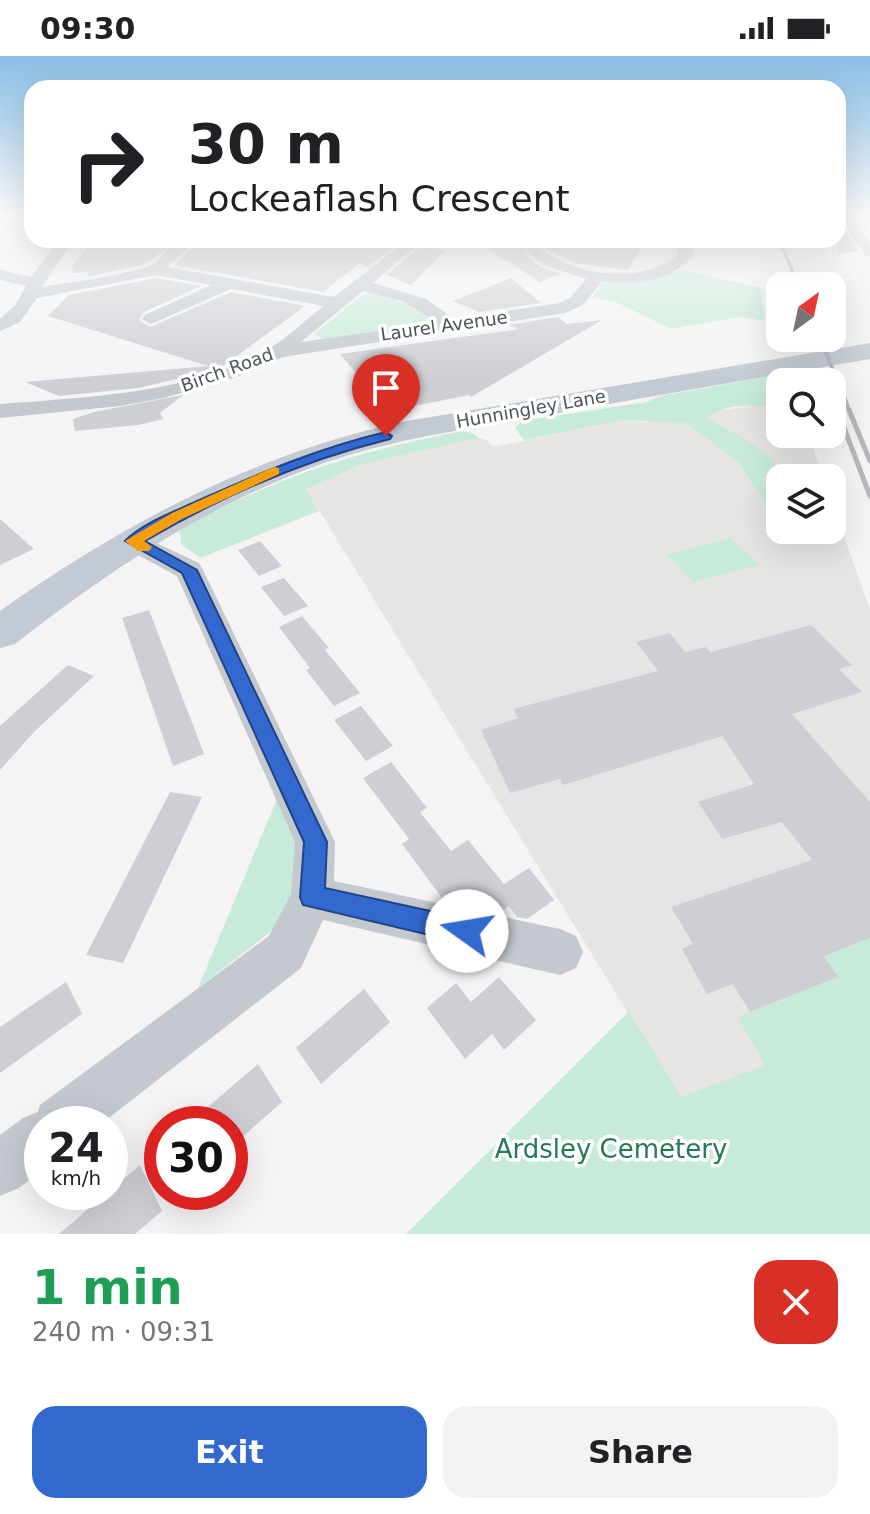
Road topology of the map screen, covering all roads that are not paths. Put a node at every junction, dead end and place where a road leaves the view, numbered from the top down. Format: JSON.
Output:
{"nodes":[{"id":1,"x":46,"y":271,"type":"edge"},
{"id":2,"x":149,"y":271,"type":"edge"},
{"id":3,"x":161,"y":271,"type":"edge"},
{"id":4,"x":377,"y":271,"type":"edge"},
{"id":5,"x":575,"y":271,"type":"edge"},
{"id":6,"x":666,"y":271,"type":"edge"},
{"id":7,"x":0,"y":275,"type":"edge"},
{"id":8,"x":597,"y":276,"type":"junction"},
{"id":9,"x":227,"y":284,"type":"junction"},
{"id":10,"x":359,"y":285,"type":"junction"},
{"id":11,"x":35,"y":288,"type":"junction"},
{"id":12,"x":337,"y":303,"type":"junction"},
{"id":13,"x":151,"y":319,"type":"dead end"},
{"id":14,"x":449,"y":325,"type":"junction"},
{"id":15,"x":0,"y":326,"type":"edge"},
{"id":16,"x":870,"y":351,"type":"edge"},
{"id":17,"x":277,"y":352,"type":"junction"},
{"id":18,"x":0,"y":411,"type":"edge"},
{"id":19,"x":133,"y":541,"type":"junction"},
{"id":20,"x":0,"y":633,"type":"edge"},
{"id":21,"x":312,"y":897,"type":"junction"},
{"id":22,"x":560,"y":952,"type":"dead end"},
{"id":23,"x":83,"y":1106,"type":"edge"},
{"id":24,"x":24,"y":1151,"type":"edge"},
{"id":25,"x":0,"y":1169,"type":"edge"}],
"edges":[{"from":1,"to":11,"type":"street"},
{"from":2,"to":11,"type":"street"},
{"from":3,"to":9,"type":"street"},
{"from":4,"to":10,"type":"street","name":"Birch Road"},
{"from":5,"to":8,"type":"street"},
{"from":6,"to":8,"type":"street"},
{"from":7,"to":11,"type":"street"},
{"from":8,"to":14,"type":"street","name":"Laurel Avenue"},
{"from":9,"to":12,"type":"street"},
{"from":9,"to":13,"type":"street"},
{"from":10,"to":12,"type":"street","name":"Birch Road"},
{"from":10,"to":14,"type":"street"},
{"from":11,"to":15,"type":"street"},
{"from":12,"to":17,"type":"street","name":"Birch Road"},
{"from":14,"to":17,"type":"street","name":"Laurel Avenue"},
{"from":16,"to":19,"type":"main road","name":"Hunningley Lane"},
{"from":17,"to":18,"type":"street","name":"Birch Road"},
{"from":19,"to":20,"type":"main road","name":"Hunningley Lane"},
{"from":19,"to":21,"type":"street"},
{"from":21,"to":22,"type":"street"},
{"from":21,"to":23,"type":"street"},
{"from":24,"to":25,"type":"street"}]}
